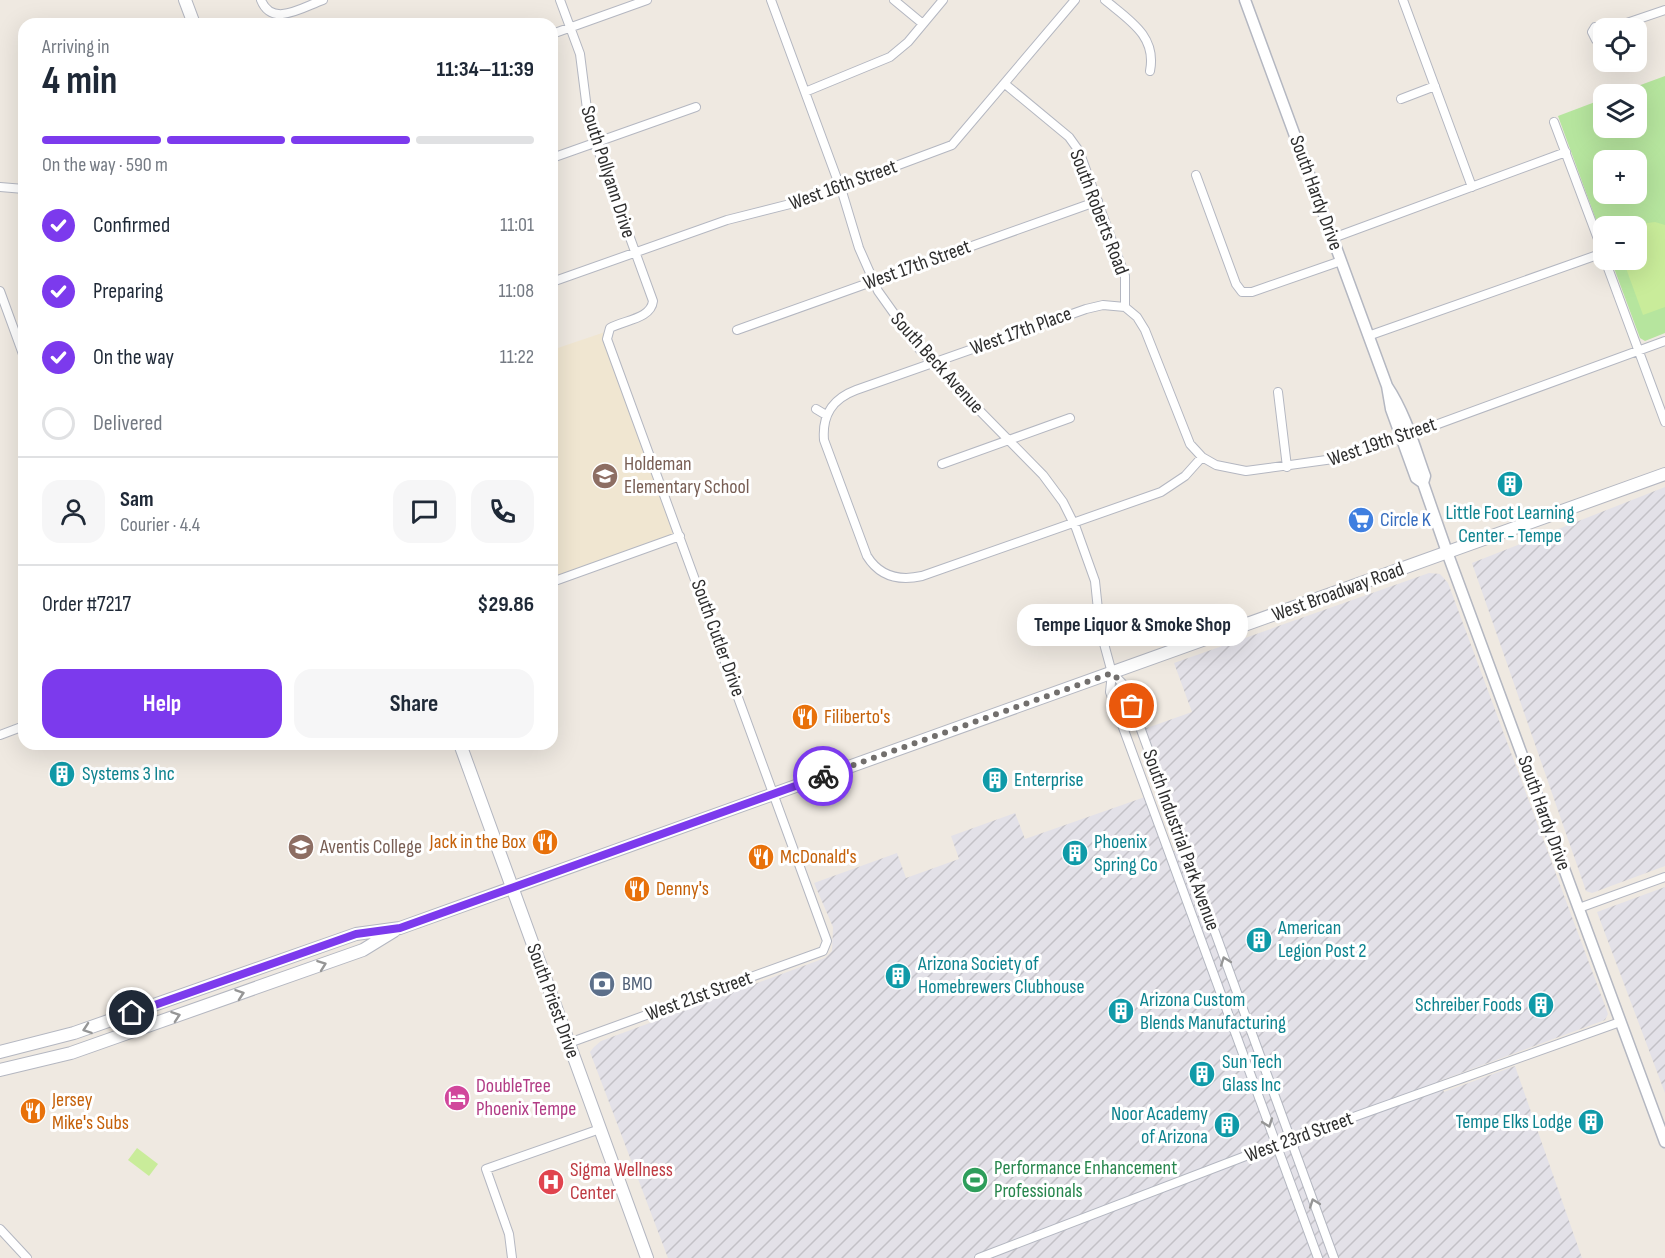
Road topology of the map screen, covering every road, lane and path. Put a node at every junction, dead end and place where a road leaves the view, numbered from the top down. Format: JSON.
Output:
{"nodes":[{"id":1,"x":185,"y":0,"type":"edge"},
{"id":2,"x":261,"y":0,"type":"edge"},
{"id":3,"x":323,"y":0,"type":"edge"},
{"id":4,"x":560,"y":0,"type":"edge"},
{"id":5,"x":647,"y":0,"type":"edge"},
{"id":6,"x":771,"y":0,"type":"edge"},
{"id":7,"x":894,"y":0,"type":"edge"},
{"id":8,"x":943,"y":0,"type":"edge"},
{"id":9,"x":1075,"y":0,"type":"edge"},
{"id":10,"x":1105,"y":0,"type":"edge"},
{"id":11,"x":1245,"y":0,"type":"edge"},
{"id":12,"x":1403,"y":0,"type":"edge"},
{"id":13,"x":1665,"y":10,"type":"edge"},
{"id":14,"x":192,"y":18,"type":"edge"},
{"id":15,"x":1641,"y":18,"type":"edge"},
{"id":16,"x":923,"y":24,"type":"junction"},
{"id":17,"x":570,"y":28,"type":"junction"},
{"id":18,"x":558,"y":32,"type":"edge"},
{"id":19,"x":1150,"y":71,"type":"dead end"},
{"id":20,"x":1005,"y":84,"type":"junction"},
{"id":21,"x":1435,"y":86,"type":"junction"},
{"id":22,"x":805,"y":92,"type":"junction"},
{"id":23,"x":1401,"y":99,"type":"dead end"},
{"id":24,"x":696,"y":107,"type":"dead end"},
{"id":25,"x":1554,"y":122,"type":"dead end"},
{"id":26,"x":595,"y":143,"type":"junction"},
{"id":27,"x":1566,"y":152,"type":"junction"},
{"id":28,"x":558,"y":156,"type":"edge"},
{"id":29,"x":1196,"y":175,"type":"dead end"},
{"id":30,"x":0,"y":187,"type":"edge"},
{"id":31,"x":840,"y":187,"type":"junction"},
{"id":32,"x":1472,"y":187,"type":"junction"},
{"id":33,"x":18,"y":188,"type":"edge"},
{"id":34,"x":1098,"y":201,"type":"junction"},
{"id":35,"x":1593,"y":226,"type":"edge"},
{"id":36,"x":1332,"y":238,"type":"junction"},
{"id":37,"x":635,"y":252,"type":"junction"},
{"id":38,"x":1593,"y":257,"type":"edge"},
{"id":39,"x":1341,"y":261,"type":"junction"},
{"id":40,"x":1609,"y":270,"type":"edge"},
{"id":41,"x":558,"y":280,"type":"edge"},
{"id":42,"x":873,"y":281,"type":"junction"},
{"id":43,"x":0,"y":291,"type":"edge"},
{"id":44,"x":1125,"y":308,"type":"junction"},
{"id":45,"x":737,"y":330,"type":"dead end"},
{"id":46,"x":608,"y":331,"type":"joint"},
{"id":47,"x":1368,"y":336,"type":"junction"},
{"id":48,"x":18,"y":340,"type":"edge"},
{"id":49,"x":1665,"y":341,"type":"edge"},
{"id":50,"x":1639,"y":350,"type":"junction"},
{"id":51,"x":932,"y":363,"type":"junction"},
{"id":52,"x":1278,"y":392,"type":"dead end"},
{"id":53,"x":816,"y":410,"type":"dead end"},
{"id":54,"x":826,"y":415,"type":"junction"},
{"id":55,"x":1070,"y":418,"type":"dead end"},
{"id":56,"x":1665,"y":422,"type":"edge"},
{"id":57,"x":1406,"y":436,"type":"junction"},
{"id":58,"x":1009,"y":440,"type":"junction"},
{"id":59,"x":1202,"y":457,"type":"junction"},
{"id":60,"x":942,"y":464,"type":"dead end"},
{"id":61,"x":1287,"y":467,"type":"junction"},
{"id":62,"x":1665,"y":474,"type":"edge"},
{"id":63,"x":1074,"y":522,"type":"junction"},
{"id":64,"x":680,"y":536,"type":"junction"},
{"id":65,"x":1448,"y":552,"type":"junction"},
{"id":66,"x":558,"y":580,"type":"edge"},
{"id":67,"x":1112,"y":673,"type":"junction"},
{"id":68,"x":18,"y":728,"type":"edge"},
{"id":69,"x":0,"y":735,"type":"edge"},
{"id":70,"x":462,"y":750,"type":"edge"},
{"id":71,"x":775,"y":794,"type":"junction"},
{"id":72,"x":1665,"y":877,"type":"edge"},
{"id":73,"x":512,"y":888,"type":"junction"},
{"id":74,"x":1579,"y":908,"type":"junction"},
{"id":75,"x":400,"y":928,"type":"junction"},
{"id":76,"x":827,"y":947,"type":"joint"},
{"id":77,"x":1620,"y":1022,"type":"junction"},
{"id":78,"x":569,"y":1043,"type":"junction"},
{"id":79,"x":0,"y":1052,"type":"edge"},
{"id":80,"x":0,"y":1070,"type":"edge"},
{"id":81,"x":600,"y":1129,"type":"junction"},
{"id":82,"x":1664,"y":1136,"type":"edge"},
{"id":83,"x":1291,"y":1140,"type":"junction"},
{"id":84,"x":1276,"y":1145,"type":"junction"},
{"id":85,"x":0,"y":1229,"type":"edge"},
{"id":86,"x":27,"y":1258,"type":"edge"},
{"id":87,"x":512,"y":1258,"type":"edge"},
{"id":88,"x":647,"y":1258,"type":"edge"},
{"id":89,"x":979,"y":1258,"type":"edge"},
{"id":90,"x":1317,"y":1258,"type":"edge"},
{"id":91,"x":1334,"y":1258,"type":"edge"}],
"edges":[{"from":1,"to":14,"type":"main road"},
{"from":2,"to":3,"type":"street"},
{"from":4,"to":17,"type":"street","name":"South Pollyann Drive"},
{"from":5,"to":17,"type":"street"},
{"from":6,"to":22,"type":"street","name":"South Beck Avenue"},
{"from":7,"to":16,"type":"street"},
{"from":8,"to":16,"type":"street"},
{"from":9,"to":20,"type":"street","name":"West 16th Street"},
{"from":10,"to":19,"type":"street"},
{"from":11,"to":36,"type":"street","name":"South Hardy Drive"},
{"from":12,"to":21,"type":"street"},
{"from":13,"to":15,"type":"street"},
{"from":16,"to":22,"type":"street"},
{"from":17,"to":18,"type":"street"},
{"from":17,"to":26,"type":"street","name":"South Pollyann Drive"},
{"from":20,"to":31,"type":"street","name":"West 16th Street"},
{"from":20,"to":34,"type":"street","name":"South Roberts Road"},
{"from":21,"to":23,"type":"street"},
{"from":21,"to":32,"type":"street"},
{"from":22,"to":31,"type":"street","name":"South Beck Avenue"},
{"from":24,"to":26,"type":"street"},
{"from":25,"to":27,"type":"street"},
{"from":26,"to":28,"type":"street"},
{"from":26,"to":37,"type":"street","name":"South Pollyann Drive"},
{"from":27,"to":32,"type":"street"},
{"from":27,"to":35,"type":"street"},
{"from":29,"to":39,"type":"street"},
{"from":30,"to":33,"type":"street"},
{"from":31,"to":37,"type":"street","name":"West 16th Street"},
{"from":31,"to":42,"type":"street","name":"South Beck Avenue"},
{"from":32,"to":36,"type":"street"},
{"from":34,"to":42,"type":"street","name":"West 17th Street"},
{"from":34,"to":44,"type":"street","name":"South Roberts Road"},
{"from":36,"to":39,"type":"street","name":"South Hardy Drive"},
{"from":37,"to":41,"type":"street","name":"West 16th Street"},
{"from":37,"to":46,"type":"street","name":"South Pollyann Drive"},
{"from":38,"to":47,"type":"street"},
{"from":39,"to":47,"type":"street","name":"South Hardy Drive"},
{"from":40,"to":50,"type":"street"},
{"from":42,"to":45,"type":"street","name":"West 17th Street"},
{"from":42,"to":51,"type":"street","name":"South Beck Avenue"},
{"from":43,"to":48,"type":"street"},
{"from":44,"to":51,"type":"street","name":"West 17th Place"},
{"from":44,"to":59,"type":"street"},
{"from":46,"to":64,"type":"street","name":"South Cutler Drive"},
{"from":47,"to":57,"type":"street","name":"South Hardy Drive"},
{"from":49,"to":50,"type":"street","name":"West 19th Street"},
{"from":50,"to":56,"type":"street"},
{"from":50,"to":57,"type":"street","name":"West 19th Street"},
{"from":51,"to":54,"type":"street","name":"West 17th Place"},
{"from":51,"to":58,"type":"street","name":"South Beck Avenue"},
{"from":52,"to":61,"type":"street"},
{"from":53,"to":54,"type":"street"},
{"from":54,"to":63,"type":"street"},
{"from":55,"to":58,"type":"street"},
{"from":57,"to":61,"type":"street","name":"West 19th Street"},
{"from":57,"to":65,"type":"street","name":"South Hardy Drive"},
{"from":58,"to":60,"type":"street"},
{"from":58,"to":63,"type":"street","name":"South Beck Avenue"},
{"from":59,"to":61,"type":"street","name":"West 19th Street"},
{"from":59,"to":63,"type":"street"},
{"from":62,"to":65,"type":"main road","name":"West Broadway Road"},
{"from":63,"to":67,"type":"street","name":"South Beck Avenue"},
{"from":64,"to":66,"type":"street"},
{"from":64,"to":71,"type":"street","name":"South Cutler Drive"},
{"from":65,"to":67,"type":"main road","name":"West Broadway Road"},
{"from":65,"to":74,"type":"street","name":"South Hardy Drive"},
{"from":67,"to":71,"type":"main road","name":"West Broadway Road"},
{"from":83,"to":67,"type":"street","name":"South Industrial Park Avenue","one_way":true},
{"from":67,"to":84,"type":"street","name":"South Industrial Park Avenue","one_way":true},
{"from":68,"to":69,"type":"street"},
{"from":70,"to":73,"type":"main road","name":"South Priest Drive"},
{"from":71,"to":73,"type":"main road","name":"West Broadway Road"},
{"from":71,"to":76,"type":"street","name":"South Cutler Drive"},
{"from":72,"to":74,"type":"street"},
{"from":73,"to":75,"type":"main road","name":"West Broadway Road"},
{"from":73,"to":78,"type":"main road","name":"South Priest Drive"},
{"from":74,"to":77,"type":"street","name":"South Hardy Drive"},
{"from":75,"to":79,"type":"main road","name":"West Broadway Road","one_way":true},
{"from":80,"to":75,"type":"main road","name":"West Broadway Road","one_way":true},
{"from":76,"to":78,"type":"street","name":"West 21st Street"},
{"from":77,"to":82,"type":"street","name":"South Hardy Drive"},
{"from":77,"to":83,"type":"street","name":"West 23rd Street"},
{"from":78,"to":81,"type":"main road","name":"South Priest Drive"},
{"from":81,"to":87,"type":"street"},
{"from":81,"to":88,"type":"main road","name":"South Priest Drive"},
{"from":83,"to":84,"type":"street","name":"West 23rd Street"},
{"from":91,"to":83,"type":"street","name":"South Industrial Park Avenue","one_way":true},
{"from":84,"to":89,"type":"street","name":"West 23rd Street"},
{"from":84,"to":90,"type":"street","name":"South Industrial Park Avenue"},
{"from":85,"to":86,"type":"street"}]}
